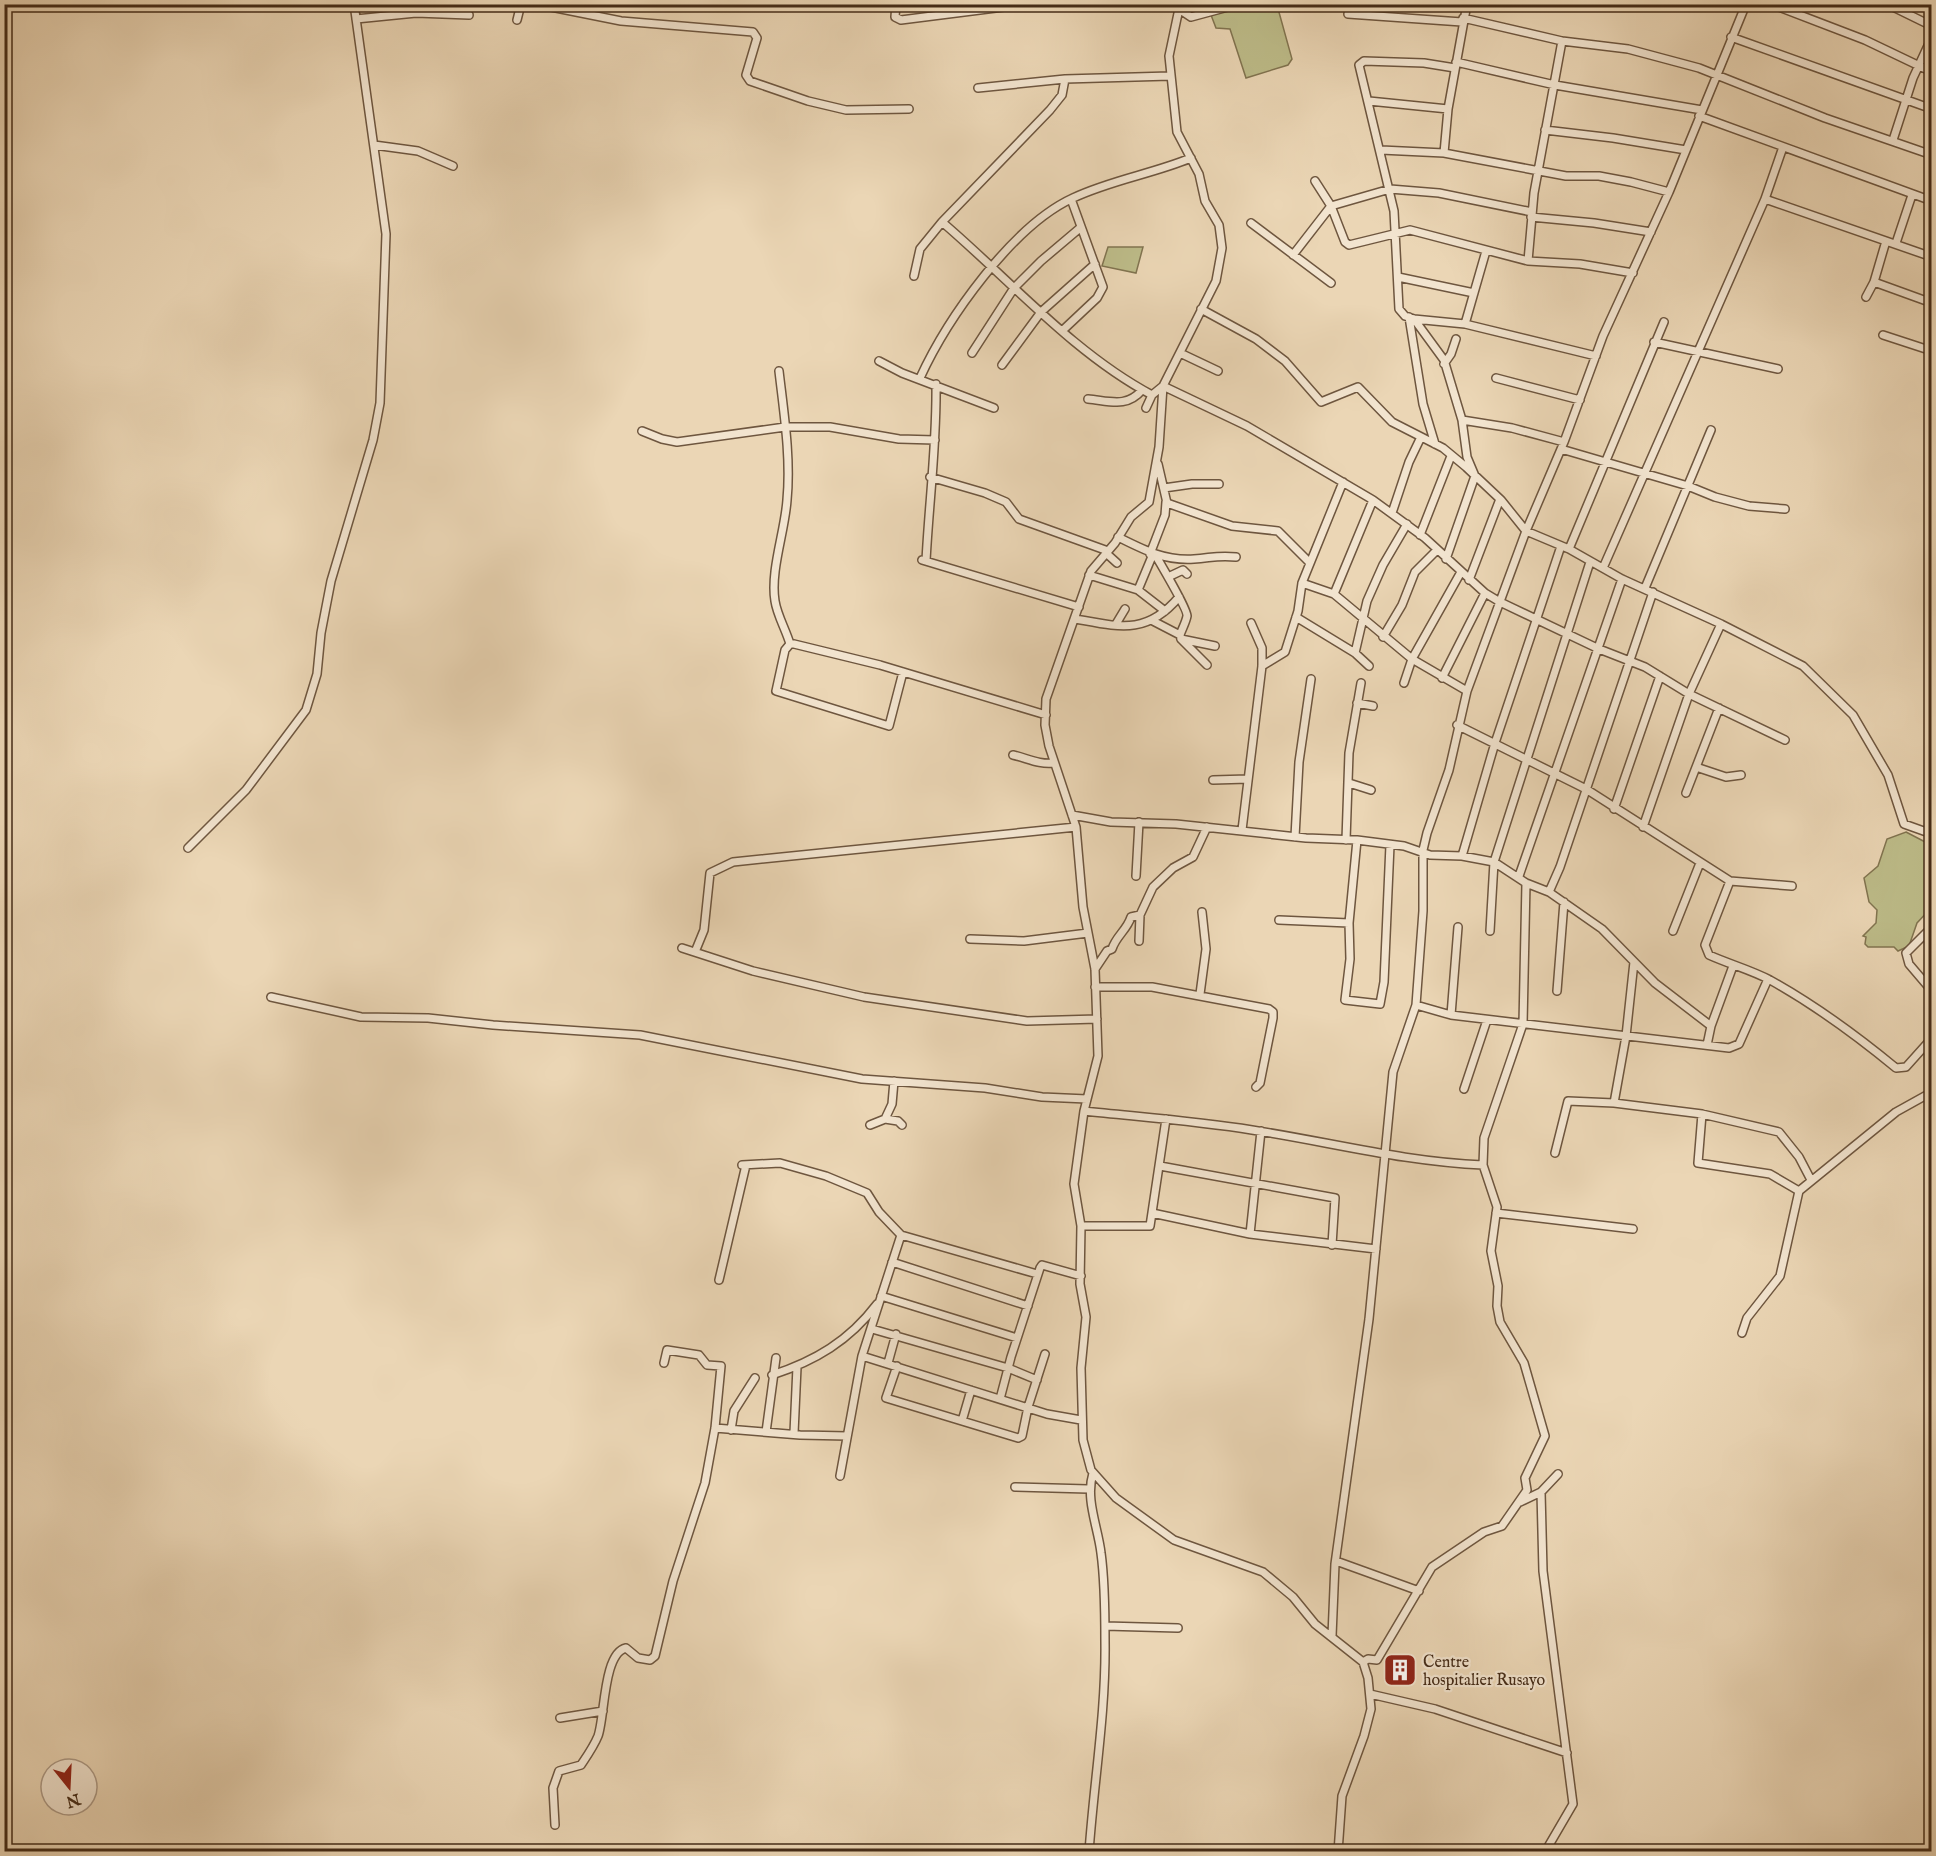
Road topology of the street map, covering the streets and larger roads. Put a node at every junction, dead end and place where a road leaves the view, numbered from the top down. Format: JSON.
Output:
{"nodes":[{"id":1,"x":354,"y":4,"type":"edge"},
{"id":2,"x":521,"y":4,"type":"edge"},
{"id":3,"x":536,"y":4,"type":"edge"},
{"id":4,"x":896,"y":4,"type":"edge"},
{"id":5,"x":1027,"y":4,"type":"edge"},
{"id":6,"x":1239,"y":4,"type":"edge"},
{"id":7,"x":1467,"y":4,"type":"edge"},
{"id":8,"x":1746,"y":4,"type":"edge"},
{"id":9,"x":1772,"y":4,"type":"edge"},
{"id":10,"x":1887,"y":4,"type":"edge"},
{"id":11,"x":1180,"y":7,"type":"edge"},
{"id":12,"x":469,"y":15,"type":"dead end"},
{"id":13,"x":1348,"y":15,"type":"dead end"},
{"id":14,"x":356,"y":19,"type":"junction"},
{"id":15,"x":517,"y":20,"type":"dead end"},
{"id":16,"x":1463,"y":20,"type":"junction"},
{"id":17,"x":1932,"y":26,"type":"edge"},
{"id":18,"x":1731,"y":37,"type":"junction"},
{"id":19,"x":1932,"y":37,"type":"edge"},
{"id":20,"x":1562,"y":41,"type":"junction"},
{"id":21,"x":1455,"y":65,"type":"junction"},
{"id":22,"x":1917,"y":66,"type":"junction"},
{"id":23,"x":1932,"y":72,"type":"edge"},
{"id":24,"x":1170,"y":76,"type":"junction"},
{"id":25,"x":1716,"y":76,"type":"junction"},
{"id":26,"x":1065,"y":79,"type":"junction"},
{"id":27,"x":1555,"y":84,"type":"junction"},
{"id":28,"x":978,"y":88,"type":"dead end"},
{"id":29,"x":1906,"y":99,"type":"junction"},
{"id":30,"x":1369,"y":101,"type":"junction"},
{"id":31,"x":909,"y":109,"type":"dead end"},
{"id":32,"x":1448,"y":109,"type":"junction"},
{"id":33,"x":1932,"y":109,"type":"edge"},
{"id":34,"x":1700,"y":113,"type":"junction"},
{"id":35,"x":1545,"y":130,"type":"junction"},
{"id":36,"x":1893,"y":140,"type":"junction"},
{"id":37,"x":374,"y":145,"type":"junction"},
{"id":38,"x":1784,"y":147,"type":"junction"},
{"id":39,"x":1381,"y":150,"type":"junction"},
{"id":40,"x":1686,"y":150,"type":"junction"},
{"id":41,"x":1444,"y":153,"type":"junction"},
{"id":42,"x":1932,"y":155,"type":"edge"},
{"id":43,"x":1191,"y":159,"type":"junction"},
{"id":44,"x":453,"y":166,"type":"dead end"},
{"id":45,"x":1538,"y":170,"type":"junction"},
{"id":46,"x":1315,"y":181,"type":"dead end"},
{"id":47,"x":1390,"y":189,"type":"junction"},
{"id":48,"x":1669,"y":192,"type":"junction"},
{"id":49,"x":1912,"y":195,"type":"junction"},
{"id":50,"x":1071,"y":199,"type":"junction"},
{"id":51,"x":1765,"y":199,"type":"junction"},
{"id":52,"x":1932,"y":201,"type":"edge"},
{"id":53,"x":1331,"y":206,"type":"junction"},
{"id":54,"x":1532,"y":215,"type":"junction"},
{"id":55,"x":942,"y":222,"type":"junction"},
{"id":56,"x":1251,"y":223,"type":"dead end"},
{"id":57,"x":1080,"y":228,"type":"junction"},
{"id":58,"x":1396,"y":232,"type":"junction"},
{"id":59,"x":1651,"y":232,"type":"junction"},
{"id":60,"x":1887,"y":241,"type":"junction"},
{"id":61,"x":1896,"y":243,"type":"junction"},
{"id":62,"x":1486,"y":251,"type":"junction"},
{"id":63,"x":1293,"y":255,"type":"junction"},
{"id":64,"x":1932,"y":257,"type":"edge"},
{"id":65,"x":1528,"y":261,"type":"junction"},
{"id":66,"x":1095,"y":264,"type":"junction"},
{"id":67,"x":991,"y":268,"type":"junction"},
{"id":68,"x":1633,"y":273,"type":"junction"},
{"id":69,"x":914,"y":276,"type":"dead end"},
{"id":70,"x":1398,"y":277,"type":"junction"},
{"id":71,"x":1874,"y":282,"type":"junction"},
{"id":72,"x":1330,"y":283,"type":"dead end"},
{"id":73,"x":1014,"y":288,"type":"junction"},
{"id":74,"x":1474,"y":293,"type":"junction"},
{"id":75,"x":1866,"y":297,"type":"dead end"},
{"id":76,"x":1932,"y":303,"type":"edge"},
{"id":77,"x":1202,"y":309,"type":"junction"},
{"id":78,"x":1041,"y":312,"type":"junction"},
{"id":79,"x":1412,"y":318,"type":"junction"},
{"id":80,"x":1664,"y":322,"type":"dead end"},
{"id":81,"x":1465,"y":324,"type":"junction"},
{"id":82,"x":1063,"y":330,"type":"junction"},
{"id":83,"x":1883,"y":335,"type":"dead end"},
{"id":84,"x":1456,"y":339,"type":"dead end"},
{"id":85,"x":1654,"y":342,"type":"junction"},
{"id":86,"x":1932,"y":351,"type":"edge"},
{"id":87,"x":1699,"y":352,"type":"junction"},
{"id":88,"x":972,"y":353,"type":"dead end"},
{"id":89,"x":1180,"y":353,"type":"junction"},
{"id":90,"x":1596,"y":356,"type":"junction"},
{"id":91,"x":879,"y":361,"type":"dead end"},
{"id":92,"x":1444,"y":364,"type":"junction"},
{"id":93,"x":1002,"y":365,"type":"dead end"},
{"id":94,"x":1778,"y":369,"type":"dead end"},
{"id":95,"x":779,"y":371,"type":"dead end"},
{"id":96,"x":1218,"y":371,"type":"dead end"},
{"id":97,"x":920,"y":378,"type":"junction"},
{"id":98,"x":1496,"y":378,"type":"dead end"},
{"id":99,"x":936,"y":384,"type":"junction"},
{"id":100,"x":1163,"y":386,"type":"junction"},
{"id":101,"x":1142,"y":390,"type":"junction"},
{"id":102,"x":1152,"y":395,"type":"junction"},
{"id":103,"x":1088,"y":399,"type":"dead end"},
{"id":104,"x":1580,"y":400,"type":"junction"},
{"id":105,"x":994,"y":408,"type":"dead end"},
{"id":106,"x":1146,"y":408,"type":"dead end"},
{"id":107,"x":1462,"y":420,"type":"junction"},
{"id":108,"x":786,"y":428,"type":"junction"},
{"id":109,"x":642,"y":430,"type":"dead end"},
{"id":110,"x":1711,"y":430,"type":"dead end"},
{"id":111,"x":1421,"y":437,"type":"junction"},
{"id":112,"x":935,"y":440,"type":"junction"},
{"id":113,"x":1435,"y":444,"type":"junction"},
{"id":114,"x":1562,"y":445,"type":"junction"},
{"id":115,"x":1451,"y":456,"type":"junction"},
{"id":116,"x":1157,"y":460,"type":"junction"},
{"id":117,"x":1604,"y":463,"type":"junction"},
{"id":118,"x":1646,"y":473,"type":"junction"},
{"id":119,"x":1475,"y":476,"type":"junction"},
{"id":120,"x":930,"y":477,"type":"junction"},
{"id":121,"x":1343,"y":482,"type":"junction"},
{"id":122,"x":1219,"y":484,"type":"dead end"},
{"id":123,"x":1688,"y":486,"type":"junction"},
{"id":124,"x":1164,"y":488,"type":"junction"},
{"id":125,"x":1500,"y":499,"type":"junction"},
{"id":126,"x":1166,"y":500,"type":"junction"},
{"id":127,"x":1373,"y":500,"type":"junction"},
{"id":128,"x":1149,"y":502,"type":"junction"},
{"id":129,"x":1785,"y":508,"type":"dead end"},
{"id":130,"x":1392,"y":513,"type":"junction"},
{"id":131,"x":1407,"y":524,"type":"junction"},
{"id":132,"x":1526,"y":531,"type":"junction"},
{"id":133,"x":1420,"y":535,"type":"junction"},
{"id":134,"x":1118,"y":537,"type":"junction"},
{"id":135,"x":1565,"y":547,"type":"junction"},
{"id":136,"x":1437,"y":550,"type":"junction"},
{"id":137,"x":1107,"y":552,"type":"junction"},
{"id":138,"x":1153,"y":555,"type":"junction"},
{"id":139,"x":1236,"y":557,"type":"dead end"},
{"id":140,"x":1446,"y":559,"type":"junction"},
{"id":141,"x":1590,"y":562,"type":"junction"},
{"id":142,"x":1117,"y":563,"type":"dead end"},
{"id":143,"x":1310,"y":563,"type":"junction"},
{"id":144,"x":1603,"y":568,"type":"junction"},
{"id":145,"x":1461,"y":572,"type":"junction"},
{"id":146,"x":1186,"y":574,"type":"dead end"},
{"id":147,"x":1089,"y":575,"type":"junction"},
{"id":148,"x":1168,"y":577,"type":"junction"},
{"id":149,"x":1622,"y":579,"type":"junction"},
{"id":150,"x":1470,"y":580,"type":"junction"},
{"id":151,"x":1302,"y":583,"type":"junction"},
{"id":152,"x":1645,"y":588,"type":"junction"},
{"id":153,"x":1138,"y":590,"type":"junction"},
{"id":154,"x":1485,"y":592,"type":"junction"},
{"id":155,"x":1653,"y":592,"type":"junction"},
{"id":156,"x":1334,"y":594,"type":"junction"},
{"id":157,"x":1179,"y":597,"type":"junction"},
{"id":158,"x":1500,"y":602,"type":"junction"},
{"id":159,"x":1079,"y":608,"type":"junction"},
{"id":160,"x":1125,"y":609,"type":"dead end"},
{"id":161,"x":1165,"y":611,"type":"junction"},
{"id":162,"x":1296,"y":617,"type":"junction"},
{"id":163,"x":1076,"y":619,"type":"junction"},
{"id":164,"x":1362,"y":619,"type":"junction"},
{"id":165,"x":1537,"y":619,"type":"junction"},
{"id":166,"x":1153,"y":621,"type":"junction"},
{"id":167,"x":1251,"y":623,"type":"dead end"},
{"id":168,"x":1116,"y":624,"type":"junction"},
{"id":169,"x":1720,"y":624,"type":"junction"},
{"id":170,"x":1566,"y":633,"type":"junction"},
{"id":171,"x":1181,"y":637,"type":"junction"},
{"id":172,"x":1383,"y":637,"type":"junction"},
{"id":173,"x":790,"y":644,"type":"junction"},
{"id":174,"x":1215,"y":646,"type":"dead end"},
{"id":175,"x":1599,"y":649,"type":"junction"},
{"id":176,"x":1355,"y":653,"type":"junction"},
{"id":177,"x":1412,"y":659,"type":"junction"},
{"id":178,"x":1630,"y":661,"type":"junction"},
{"id":179,"x":1208,"y":665,"type":"dead end"},
{"id":180,"x":1262,"y":666,"type":"junction"},
{"id":181,"x":1370,"y":666,"type":"dead end"},
{"id":182,"x":903,"y":672,"type":"junction"},
{"id":183,"x":1660,"y":676,"type":"junction"},
{"id":184,"x":1442,"y":678,"type":"junction"},
{"id":185,"x":1311,"y":679,"type":"dead end"},
{"id":186,"x":1361,"y":683,"type":"dead end"},
{"id":187,"x":1404,"y":683,"type":"dead end"},
{"id":188,"x":1467,"y":691,"type":"junction"},
{"id":189,"x":1689,"y":694,"type":"junction"},
{"id":190,"x":1358,"y":703,"type":"junction"},
{"id":191,"x":1373,"y":706,"type":"dead end"},
{"id":192,"x":1719,"y":708,"type":"junction"},
{"id":193,"x":1046,"y":715,"type":"junction"},
{"id":194,"x":1457,"y":725,"type":"junction"},
{"id":195,"x":1785,"y":740,"type":"dead end"},
{"id":196,"x":1495,"y":743,"type":"junction"},
{"id":197,"x":1012,"y":755,"type":"dead end"},
{"id":198,"x":1526,"y":759,"type":"junction"},
{"id":199,"x":1054,"y":763,"type":"junction"},
{"id":200,"x":1696,"y":767,"type":"junction"},
{"id":201,"x":1556,"y":772,"type":"junction"},
{"id":202,"x":1740,"y":775,"type":"dead end"},
{"id":203,"x":1248,"y":779,"type":"junction"},
{"id":204,"x":1213,"y":780,"type":"dead end"},
{"id":205,"x":1349,"y":783,"type":"junction"},
{"id":206,"x":1586,"y":789,"type":"junction"},
{"id":207,"x":1371,"y":790,"type":"dead end"},
{"id":208,"x":1686,"y":793,"type":"dead end"},
{"id":209,"x":1614,"y":809,"type":"junction"},
{"id":210,"x":1072,"y":815,"type":"junction"},
{"id":211,"x":1139,"y":822,"type":"junction"},
{"id":212,"x":1076,"y":827,"type":"junction"},
{"id":213,"x":1207,"y":827,"type":"junction"},
{"id":214,"x":1643,"y":827,"type":"junction"},
{"id":215,"x":1242,"y":830,"type":"junction"},
{"id":216,"x":1932,"y":834,"type":"edge"},
{"id":217,"x":1295,"y":837,"type":"junction"},
{"id":218,"x":1346,"y":840,"type":"junction"},
{"id":219,"x":1357,"y":840,"type":"junction"},
{"id":220,"x":1390,"y":844,"type":"junction"},
{"id":221,"x":189,"y":848,"type":"dead end"},
{"id":222,"x":1423,"y":850,"type":"junction"},
{"id":223,"x":1462,"y":856,"type":"junction"},
{"id":224,"x":1494,"y":862,"type":"junction"},
{"id":225,"x":1700,"y":863,"type":"junction"},
{"id":226,"x":1136,"y":876,"type":"dead end"},
{"id":227,"x":1519,"y":876,"type":"junction"},
{"id":228,"x":1730,"y":881,"type":"junction"},
{"id":229,"x":1526,"y":883,"type":"junction"},
{"id":230,"x":1792,"y":886,"type":"dead end"},
{"id":231,"x":1549,"y":892,"type":"junction"},
{"id":232,"x":1564,"y":902,"type":"junction"},
{"id":233,"x":1202,"y":912,"type":"dead end"},
{"id":234,"x":1140,"y":915,"type":"junction"},
{"id":235,"x":1279,"y":920,"type":"dead end"},
{"id":236,"x":1349,"y":923,"type":"junction"},
{"id":237,"x":1458,"y":927,"type":"dead end"},
{"id":238,"x":1932,"y":927,"type":"edge"},
{"id":239,"x":1490,"y":931,"type":"dead end"},
{"id":240,"x":1673,"y":931,"type":"dead end"},
{"id":241,"x":1088,"y":933,"type":"junction"},
{"id":242,"x":970,"y":939,"type":"dead end"},
{"id":243,"x":1139,"y":941,"type":"dead end"},
{"id":244,"x":681,"y":948,"type":"dead end"},
{"id":245,"x":694,"y":952,"type":"junction"},
{"id":246,"x":1634,"y":962,"type":"junction"},
{"id":247,"x":1733,"y":966,"type":"junction"},
{"id":248,"x":1095,"y":969,"type":"junction"},
{"id":249,"x":1768,"y":979,"type":"junction"},
{"id":250,"x":1095,"y":987,"type":"junction"},
{"id":251,"x":1557,"y":991,"type":"dead end"},
{"id":252,"x":1932,"y":991,"type":"edge"},
{"id":253,"x":1200,"y":994,"type":"junction"},
{"id":254,"x":271,"y":997,"type":"dead end"},
{"id":255,"x":1416,"y":1005,"type":"junction"},
{"id":256,"x":1451,"y":1015,"type":"junction"},
{"id":257,"x":1097,"y":1019,"type":"junction"},
{"id":258,"x":1487,"y":1020,"type":"junction"},
{"id":259,"x":1522,"y":1023,"type":"junction"},
{"id":260,"x":1711,"y":1026,"type":"junction"},
{"id":261,"x":1626,"y":1035,"type":"junction"},
{"id":262,"x":1932,"y":1038,"type":"edge"},
{"id":263,"x":1707,"y":1045,"type":"junction"},
{"id":264,"x":894,"y":1081,"type":"junction"},
{"id":265,"x":1256,"y":1087,"type":"dead end"},
{"id":266,"x":1464,"y":1089,"type":"dead end"},
{"id":267,"x":1932,"y":1092,"type":"edge"},
{"id":268,"x":1087,"y":1099,"type":"junction"},
{"id":269,"x":1614,"y":1103,"type":"junction"},
{"id":270,"x":1083,"y":1111,"type":"junction"},
{"id":271,"x":1702,"y":1114,"type":"junction"},
{"id":272,"x":885,"y":1119,"type":"junction"},
{"id":273,"x":1166,"y":1119,"type":"junction"},
{"id":274,"x":870,"y":1125,"type":"dead end"},
{"id":275,"x":902,"y":1125,"type":"dead end"},
{"id":276,"x":1261,"y":1131,"type":"junction"},
{"id":277,"x":1555,"y":1153,"type":"dead end"},
{"id":278,"x":1386,"y":1156,"type":"junction"},
{"id":279,"x":1483,"y":1165,"type":"junction"},
{"id":280,"x":1160,"y":1166,"type":"junction"},
{"id":281,"x":1811,"y":1180,"type":"junction"},
{"id":282,"x":1255,"y":1184,"type":"junction"},
{"id":283,"x":1799,"y":1191,"type":"junction"},
{"id":284,"x":1152,"y":1213,"type":"junction"},
{"id":285,"x":1496,"y":1213,"type":"junction"},
{"id":286,"x":1081,"y":1226,"type":"junction"},
{"id":287,"x":1633,"y":1229,"type":"dead end"},
{"id":288,"x":1250,"y":1234,"type":"junction"},
{"id":289,"x":901,"y":1235,"type":"junction"},
{"id":290,"x":1332,"y":1245,"type":"junction"},
{"id":291,"x":1376,"y":1249,"type":"junction"},
{"id":292,"x":892,"y":1262,"type":"junction"},
{"id":293,"x":1037,"y":1274,"type":"junction"},
{"id":294,"x":1081,"y":1276,"type":"junction"},
{"id":295,"x":719,"y":1280,"type":"dead end"},
{"id":296,"x":880,"y":1298,"type":"junction"},
{"id":297,"x":1028,"y":1306,"type":"junction"},
{"id":298,"x":872,"y":1329,"type":"junction"},
{"id":299,"x":896,"y":1334,"type":"junction"},
{"id":300,"x":1742,"y":1334,"type":"dead end"},
{"id":301,"x":1017,"y":1338,"type":"junction"},
{"id":302,"x":1046,"y":1354,"type":"dead end"},
{"id":303,"x":861,"y":1356,"type":"junction"},
{"id":304,"x":776,"y":1358,"type":"dead end"},
{"id":305,"x":664,"y":1363,"type":"dead end"},
{"id":306,"x":888,"y":1363,"type":"junction"},
{"id":307,"x":897,"y":1366,"type":"junction"},
{"id":308,"x":797,"y":1367,"type":"junction"},
{"id":309,"x":1008,"y":1368,"type":"junction"},
{"id":310,"x":772,"y":1375,"type":"junction"},
{"id":311,"x":755,"y":1378,"type":"dead end"},
{"id":312,"x":1037,"y":1380,"type":"junction"},
{"id":313,"x":971,"y":1390,"type":"junction"},
{"id":314,"x":1000,"y":1400,"type":"junction"},
{"id":315,"x":1028,"y":1407,"type":"junction"},
{"id":316,"x":1081,"y":1420,"type":"junction"},
{"id":317,"x":962,"y":1421,"type":"junction"},
{"id":318,"x":716,"y":1428,"type":"junction"},
{"id":319,"x":731,"y":1430,"type":"junction"},
{"id":320,"x":766,"y":1432,"type":"junction"},
{"id":321,"x":794,"y":1433,"type":"junction"},
{"id":322,"x":847,"y":1436,"type":"junction"},
{"id":323,"x":1093,"y":1473,"type":"junction"},
{"id":324,"x":1558,"y":1474,"type":"dead end"},
{"id":325,"x":840,"y":1476,"type":"dead end"},
{"id":326,"x":1015,"y":1487,"type":"dead end"},
{"id":327,"x":1088,"y":1489,"type":"junction"},
{"id":328,"x":1541,"y":1492,"type":"junction"},
{"id":329,"x":1517,"y":1504,"type":"junction"},
{"id":330,"x":1336,"y":1561,"type":"junction"},
{"id":331,"x":1419,"y":1592,"type":"junction"},
{"id":332,"x":1105,"y":1626,"type":"junction"},
{"id":333,"x":1178,"y":1628,"type":"dead end"},
{"id":334,"x":1332,"y":1636,"type":"junction"},
{"id":335,"x":1363,"y":1662,"type":"junction"},
{"id":336,"x":1370,"y":1694,"type":"junction"},
{"id":337,"x":603,"y":1711,"type":"junction"},
{"id":338,"x":560,"y":1718,"type":"dead end"},
{"id":339,"x":1567,"y":1753,"type":"junction"},
{"id":340,"x":555,"y":1825,"type":"dead end"},
{"id":341,"x":1089,"y":1851,"type":"edge"},
{"id":342,"x":1338,"y":1851,"type":"edge"},
{"id":343,"x":1545,"y":1851,"type":"edge"}],
"edges":[{"from":1,"to":14,"type":"street"},
{"from":2,"to":15,"type":"street"},
{"from":3,"to":31,"type":"street"},
{"from":4,"to":5,"type":"street"},
{"from":6,"to":11,"type":"street"},
{"from":7,"to":16,"type":"street"},
{"from":8,"to":18,"type":"street"},
{"from":9,"to":22,"type":"street"},
{"from":10,"to":17,"type":"street"},
{"from":11,"to":24,"type":"street"},
{"from":12,"to":14,"type":"street"},
{"from":13,"to":16,"type":"street"},
{"from":14,"to":37,"type":"street"},
{"from":16,"to":20,"type":"street"},
{"from":16,"to":21,"type":"street"},
{"from":18,"to":25,"type":"street"},
{"from":18,"to":29,"type":"street"},
{"from":19,"to":22,"type":"street"},
{"from":20,"to":25,"type":"street"},
{"from":20,"to":27,"type":"street"},
{"from":21,"to":27,"type":"street"},
{"from":21,"to":30,"type":"street"},
{"from":21,"to":32,"type":"street"},
{"from":22,"to":23,"type":"street"},
{"from":22,"to":29,"type":"street"},
{"from":24,"to":26,"type":"street"},
{"from":24,"to":43,"type":"street"},
{"from":25,"to":34,"type":"street"},
{"from":25,"to":36,"type":"street"},
{"from":26,"to":28,"type":"street"},
{"from":26,"to":55,"type":"street"},
{"from":27,"to":34,"type":"street"},
{"from":27,"to":35,"type":"street"},
{"from":29,"to":33,"type":"street"},
{"from":29,"to":36,"type":"street"},
{"from":30,"to":32,"type":"street"},
{"from":30,"to":39,"type":"street"},
{"from":32,"to":41,"type":"street"},
{"from":34,"to":38,"type":"street"},
{"from":34,"to":40,"type":"street"},
{"from":35,"to":40,"type":"street"},
{"from":35,"to":45,"type":"street"},
{"from":36,"to":42,"type":"street"},
{"from":37,"to":44,"type":"street"},
{"from":37,"to":221,"type":"street"},
{"from":38,"to":49,"type":"street"},
{"from":38,"to":51,"type":"street"},
{"from":39,"to":41,"type":"street"},
{"from":39,"to":47,"type":"street"},
{"from":40,"to":48,"type":"street"},
{"from":41,"to":45,"type":"street"},
{"from":43,"to":50,"type":"street"},
{"from":43,"to":77,"type":"street"},
{"from":45,"to":48,"type":"street"},
{"from":45,"to":54,"type":"street"},
{"from":46,"to":53,"type":"street"},
{"from":47,"to":53,"type":"street"},
{"from":47,"to":54,"type":"street"},
{"from":47,"to":58,"type":"street"},
{"from":48,"to":59,"type":"street"},
{"from":49,"to":52,"type":"street"},
{"from":49,"to":61,"type":"street"},
{"from":50,"to":57,"type":"street"},
{"from":50,"to":67,"type":"street"},
{"from":51,"to":60,"type":"street"},
{"from":51,"to":87,"type":"street"},
{"from":53,"to":58,"type":"street"},
{"from":53,"to":63,"type":"street"},
{"from":54,"to":59,"type":"street"},
{"from":54,"to":65,"type":"street"},
{"from":55,"to":67,"type":"street"},
{"from":55,"to":69,"type":"street"},
{"from":56,"to":63,"type":"street"},
{"from":57,"to":66,"type":"street"},
{"from":57,"to":73,"type":"street"},
{"from":58,"to":62,"type":"street"},
{"from":58,"to":70,"type":"street"},
{"from":59,"to":68,"type":"street"},
{"from":60,"to":61,"type":"street"},
{"from":60,"to":71,"type":"street"},
{"from":61,"to":64,"type":"street"},
{"from":62,"to":65,"type":"street"},
{"from":62,"to":74,"type":"street"},
{"from":63,"to":72,"type":"street"},
{"from":65,"to":68,"type":"street"},
{"from":66,"to":78,"type":"street"},
{"from":66,"to":82,"type":"street"},
{"from":67,"to":73,"type":"street"},
{"from":67,"to":97,"type":"street"},
{"from":68,"to":90,"type":"street"},
{"from":70,"to":74,"type":"street"},
{"from":70,"to":79,"type":"street"},
{"from":71,"to":75,"type":"street"},
{"from":71,"to":76,"type":"street"},
{"from":73,"to":78,"type":"street"},
{"from":73,"to":88,"type":"street"},
{"from":74,"to":81,"type":"street"},
{"from":77,"to":89,"type":"street"},
{"from":77,"to":111,"type":"street"},
{"from":78,"to":82,"type":"street"},
{"from":78,"to":93,"type":"street"},
{"from":79,"to":81,"type":"street"},
{"from":79,"to":92,"type":"street"},
{"from":79,"to":113,"type":"street"},
{"from":80,"to":85,"type":"street"},
{"from":81,"to":90,"type":"street"},
{"from":82,"to":101,"type":"street"},
{"from":83,"to":86,"type":"street"},
{"from":84,"to":92,"type":"street"},
{"from":85,"to":87,"type":"street"},
{"from":85,"to":117,"type":"street"},
{"from":87,"to":94,"type":"street"},
{"from":87,"to":118,"type":"street"},
{"from":89,"to":96,"type":"street"},
{"from":89,"to":100,"type":"street"},
{"from":90,"to":104,"type":"street"},
{"from":91,"to":97,"type":"street"},
{"from":92,"to":107,"type":"street"},
{"from":95,"to":108,"type":"street"},
{"from":97,"to":99,"type":"street"},
{"from":98,"to":104,"type":"street"},
{"from":99,"to":105,"type":"street"},
{"from":99,"to":112,"type":"street"},
{"from":100,"to":102,"type":"street"},
{"from":100,"to":116,"type":"street"},
{"from":100,"to":121,"type":"street"},
{"from":101,"to":102,"type":"street"},
{"from":101,"to":103,"type":"street"},
{"from":102,"to":106,"type":"street"},
{"from":104,"to":114,"type":"street"},
{"from":107,"to":114,"type":"street"},
{"from":107,"to":119,"type":"street"},
{"from":108,"to":109,"type":"street"},
{"from":108,"to":112,"type":"street"},
{"from":108,"to":173,"type":"street"},
{"from":110,"to":123,"type":"street"},
{"from":111,"to":113,"type":"street"},
{"from":111,"to":130,"type":"street"},
{"from":112,"to":120,"type":"street"},
{"from":113,"to":115,"type":"street"},
{"from":114,"to":117,"type":"street"},
{"from":114,"to":132,"type":"street"},
{"from":115,"to":119,"type":"street"},
{"from":115,"to":133,"type":"street"},
{"from":116,"to":124,"type":"street"},
{"from":116,"to":128,"type":"street"},
{"from":117,"to":118,"type":"street"},
{"from":117,"to":135,"type":"street"},
{"from":118,"to":123,"type":"street"},
{"from":118,"to":144,"type":"street"},
{"from":119,"to":125,"type":"street"},
{"from":119,"to":140,"type":"street"},
{"from":120,"to":137,"type":"street"},
{"from":120,"to":159,"type":"street"},
{"from":121,"to":127,"type":"street"},
{"from":121,"to":143,"type":"street"},
{"from":122,"to":124,"type":"street"},
{"from":123,"to":129,"type":"street"},
{"from":123,"to":152,"type":"street"},
{"from":124,"to":126,"type":"street"},
{"from":125,"to":132,"type":"street"},
{"from":125,"to":150,"type":"street"},
{"from":126,"to":128,"type":"street"},
{"from":126,"to":138,"type":"street"},
{"from":126,"to":143,"type":"street"},
{"from":127,"to":130,"type":"street"},
{"from":127,"to":156,"type":"street"},
{"from":128,"to":134,"type":"street"},
{"from":130,"to":131,"type":"street"},
{"from":131,"to":133,"type":"street"},
{"from":131,"to":164,"type":"street"},
{"from":132,"to":135,"type":"street"},
{"from":132,"to":158,"type":"street"},
{"from":133,"to":136,"type":"street"},
{"from":134,"to":137,"type":"street"},
{"from":134,"to":138,"type":"street"},
{"from":135,"to":141,"type":"street"},
{"from":135,"to":165,"type":"street"},
{"from":136,"to":140,"type":"street"},
{"from":136,"to":172,"type":"street"},
{"from":137,"to":142,"type":"street"},
{"from":137,"to":147,"type":"street"},
{"from":138,"to":139,"type":"street"},
{"from":138,"to":148,"type":"street"},
{"from":138,"to":153,"type":"street"},
{"from":140,"to":145,"type":"street"},
{"from":141,"to":144,"type":"street"},
{"from":141,"to":170,"type":"street"},
{"from":143,"to":151,"type":"street"},
{"from":144,"to":149,"type":"street"},
{"from":145,"to":150,"type":"street"},
{"from":145,"to":177,"type":"street"},
{"from":146,"to":148,"type":"street"},
{"from":147,"to":153,"type":"street"},
{"from":147,"to":159,"type":"street"},
{"from":148,"to":157,"type":"street"},
{"from":149,"to":152,"type":"street"},
{"from":149,"to":175,"type":"street"},
{"from":150,"to":154,"type":"street"},
{"from":151,"to":156,"type":"street"},
{"from":151,"to":162,"type":"street"},
{"from":152,"to":155,"type":"street"},
{"from":153,"to":161,"type":"street"},
{"from":154,"to":158,"type":"street"},
{"from":154,"to":184,"type":"street"},
{"from":155,"to":169,"type":"street"},
{"from":155,"to":178,"type":"street"},
{"from":156,"to":164,"type":"street"},
{"from":157,"to":161,"type":"street"},
{"from":157,"to":171,"type":"street"},
{"from":158,"to":165,"type":"street"},
{"from":158,"to":188,"type":"street"},
{"from":159,"to":163,"type":"street"},
{"from":160,"to":168,"type":"street"},
{"from":161,"to":166,"type":"street"},
{"from":162,"to":176,"type":"street"},
{"from":162,"to":180,"type":"street"},
{"from":163,"to":168,"type":"street"},
{"from":163,"to":193,"type":"street"},
{"from":164,"to":172,"type":"street"},
{"from":164,"to":176,"type":"street"},
{"from":165,"to":170,"type":"street"},
{"from":165,"to":196,"type":"street"},
{"from":166,"to":168,"type":"street"},
{"from":166,"to":171,"type":"street"},
{"from":167,"to":180,"type":"street"},
{"from":169,"to":189,"type":"street"},
{"from":169,"to":216,"type":"street"},
{"from":170,"to":175,"type":"street"},
{"from":170,"to":198,"type":"street"},
{"from":171,"to":174,"type":"street"},
{"from":171,"to":179,"type":"street"},
{"from":172,"to":177,"type":"street"},
{"from":173,"to":182,"type":"street"},
{"from":173,"to":182,"type":"street"},
{"from":175,"to":178,"type":"street"},
{"from":175,"to":201,"type":"street"},
{"from":176,"to":181,"type":"street"},
{"from":177,"to":184,"type":"street"},
{"from":177,"to":187,"type":"street"},
{"from":178,"to":183,"type":"street"},
{"from":178,"to":206,"type":"street"},
{"from":180,"to":203,"type":"street"},
{"from":182,"to":193,"type":"street"},
{"from":183,"to":189,"type":"street"},
{"from":183,"to":209,"type":"street"},
{"from":184,"to":188,"type":"street"},
{"from":185,"to":217,"type":"street"},
{"from":186,"to":190,"type":"street"},
{"from":188,"to":194,"type":"street"},
{"from":189,"to":192,"type":"street"},
{"from":189,"to":214,"type":"street"},
{"from":190,"to":191,"type":"street"},
{"from":190,"to":205,"type":"street"},
{"from":192,"to":195,"type":"street"},
{"from":192,"to":200,"type":"street"},
{"from":193,"to":199,"type":"street"},
{"from":194,"to":196,"type":"street"},
{"from":194,"to":222,"type":"street"},
{"from":196,"to":198,"type":"street"},
{"from":196,"to":223,"type":"street"},
{"from":197,"to":199,"type":"street"},
{"from":198,"to":201,"type":"street"},
{"from":198,"to":224,"type":"street"},
{"from":199,"to":210,"type":"street"},
{"from":200,"to":202,"type":"street"},
{"from":200,"to":208,"type":"street"},
{"from":201,"to":206,"type":"street"},
{"from":201,"to":227,"type":"street"},
{"from":203,"to":204,"type":"street"},
{"from":203,"to":215,"type":"street"},
{"from":205,"to":207,"type":"street"},
{"from":205,"to":218,"type":"street"},
{"from":206,"to":209,"type":"street"},
{"from":206,"to":231,"type":"street"},
{"from":209,"to":214,"type":"street"},
{"from":210,"to":211,"type":"street"},
{"from":210,"to":212,"type":"street"},
{"from":211,"to":213,"type":"street"},
{"from":211,"to":226,"type":"street"},
{"from":212,"to":241,"type":"street"},
{"from":212,"to":245,"type":"street"},
{"from":213,"to":215,"type":"street"},
{"from":213,"to":234,"type":"street"},
{"from":214,"to":225,"type":"street"},
{"from":215,"to":217,"type":"street"},
{"from":217,"to":218,"type":"street"},
{"from":218,"to":219,"type":"street"},
{"from":219,"to":220,"type":"street"},
{"from":219,"to":236,"type":"street"},
{"from":220,"to":222,"type":"street"},
{"from":220,"to":236,"type":"street"},
{"from":222,"to":223,"type":"street"},
{"from":222,"to":255,"type":"street"},
{"from":223,"to":224,"type":"street"},
{"from":224,"to":227,"type":"street"},
{"from":224,"to":239,"type":"street"},
{"from":225,"to":228,"type":"street"},
{"from":225,"to":240,"type":"street"},
{"from":227,"to":229,"type":"street"},
{"from":228,"to":230,"type":"street"},
{"from":228,"to":247,"type":"street"},
{"from":229,"to":231,"type":"street"},
{"from":229,"to":259,"type":"street"},
{"from":231,"to":232,"type":"street"},
{"from":232,"to":246,"type":"street"},
{"from":232,"to":251,"type":"street"},
{"from":233,"to":253,"type":"street"},
{"from":234,"to":243,"type":"street"},
{"from":234,"to":248,"type":"street"},
{"from":235,"to":236,"type":"street"},
{"from":237,"to":256,"type":"street"},
{"from":238,"to":252,"type":"street"},
{"from":241,"to":242,"type":"street"},
{"from":241,"to":248,"type":"street"},
{"from":244,"to":245,"type":"street"},
{"from":245,"to":257,"type":"street"},
{"from":246,"to":260,"type":"street"},
{"from":246,"to":261,"type":"street"},
{"from":247,"to":249,"type":"street"},
{"from":247,"to":260,"type":"street"},
{"from":248,"to":250,"type":"street"},
{"from":249,"to":262,"type":"street"},
{"from":249,"to":263,"type":"street"},
{"from":250,"to":253,"type":"street"},
{"from":250,"to":257,"type":"street"},
{"from":253,"to":265,"type":"street"},
{"from":254,"to":264,"type":"street"},
{"from":255,"to":256,"type":"street"},
{"from":255,"to":278,"type":"street"},
{"from":256,"to":258,"type":"street"},
{"from":257,"to":268,"type":"street"},
{"from":258,"to":259,"type":"street"},
{"from":258,"to":266,"type":"street"},
{"from":259,"to":261,"type":"street"},
{"from":259,"to":279,"type":"street"},
{"from":260,"to":263,"type":"street"},
{"from":261,"to":263,"type":"street"},
{"from":261,"to":269,"type":"street"},
{"from":264,"to":268,"type":"street"},
{"from":264,"to":272,"type":"street"},
{"from":267,"to":281,"type":"street"},
{"from":268,"to":270,"type":"street"},
{"from":269,"to":271,"type":"street"},
{"from":269,"to":277,"type":"street"},
{"from":270,"to":273,"type":"street"},
{"from":270,"to":286,"type":"street"},
{"from":271,"to":281,"type":"street"},
{"from":271,"to":283,"type":"street"},
{"from":272,"to":274,"type":"street"},
{"from":272,"to":275,"type":"street"},
{"from":273,"to":276,"type":"street"},
{"from":273,"to":280,"type":"street"},
{"from":276,"to":278,"type":"street"},
{"from":276,"to":282,"type":"street"},
{"from":278,"to":279,"type":"street"},
{"from":278,"to":291,"type":"street"},
{"from":279,"to":285,"type":"street"},
{"from":280,"to":282,"type":"street"},
{"from":280,"to":284,"type":"street"},
{"from":281,"to":283,"type":"street"},
{"from":282,"to":288,"type":"street"},
{"from":282,"to":290,"type":"street"},
{"from":283,"to":300,"type":"street"},
{"from":284,"to":286,"type":"street"},
{"from":284,"to":288,"type":"street"},
{"from":285,"to":287,"type":"street"},
{"from":285,"to":329,"type":"street"},
{"from":286,"to":294,"type":"street"},
{"from":288,"to":290,"type":"street"},
{"from":289,"to":292,"type":"street"},
{"from":289,"to":293,"type":"street"},
{"from":289,"to":295,"type":"street"},
{"from":290,"to":291,"type":"street"},
{"from":291,"to":330,"type":"street"},
{"from":292,"to":296,"type":"street"},
{"from":292,"to":297,"type":"street"},
{"from":293,"to":294,"type":"street"},
{"from":293,"to":297,"type":"street"},
{"from":294,"to":316,"type":"street"},
{"from":296,"to":298,"type":"street"},
{"from":296,"to":301,"type":"street"},
{"from":296,"to":308,"type":"street"},
{"from":297,"to":301,"type":"street"},
{"from":298,"to":299,"type":"street"},
{"from":298,"to":303,"type":"street"},
{"from":299,"to":306,"type":"street"},
{"from":299,"to":309,"type":"street"},
{"from":301,"to":309,"type":"street"},
{"from":302,"to":312,"type":"street"},
{"from":303,"to":306,"type":"street"},
{"from":303,"to":322,"type":"street"},
{"from":304,"to":310,"type":"street"},
{"from":305,"to":318,"type":"street"},
{"from":306,"to":307,"type":"street"},
{"from":307,"to":313,"type":"street"},
{"from":307,"to":317,"type":"street"},
{"from":308,"to":310,"type":"street"},
{"from":308,"to":321,"type":"street"},
{"from":309,"to":312,"type":"street"},
{"from":309,"to":314,"type":"street"},
{"from":310,"to":320,"type":"street"},
{"from":311,"to":319,"type":"street"},
{"from":312,"to":315,"type":"street"},
{"from":313,"to":314,"type":"street"},
{"from":313,"to":317,"type":"street"},
{"from":314,"to":315,"type":"street"},
{"from":315,"to":316,"type":"street"},
{"from":315,"to":317,"type":"street"},
{"from":316,"to":323,"type":"street"},
{"from":318,"to":319,"type":"street"},
{"from":318,"to":337,"type":"street"},
{"from":319,"to":320,"type":"street"},
{"from":320,"to":321,"type":"street"},
{"from":321,"to":322,"type":"street"},
{"from":322,"to":325,"type":"street"},
{"from":323,"to":327,"type":"street"},
{"from":323,"to":334,"type":"street"},
{"from":324,"to":328,"type":"street"},
{"from":326,"to":327,"type":"street"},
{"from":327,"to":332,"type":"street"},
{"from":328,"to":329,"type":"street"},
{"from":328,"to":339,"type":"street"},
{"from":329,"to":331,"type":"street"},
{"from":330,"to":331,"type":"street"},
{"from":330,"to":334,"type":"street"},
{"from":331,"to":335,"type":"street"},
{"from":332,"to":333,"type":"street"},
{"from":332,"to":341,"type":"street"},
{"from":334,"to":335,"type":"street"},
{"from":335,"to":336,"type":"street"},
{"from":336,"to":339,"type":"street"},
{"from":336,"to":342,"type":"street"},
{"from":337,"to":338,"type":"street"},
{"from":337,"to":340,"type":"street"},
{"from":339,"to":343,"type":"street"}]}
